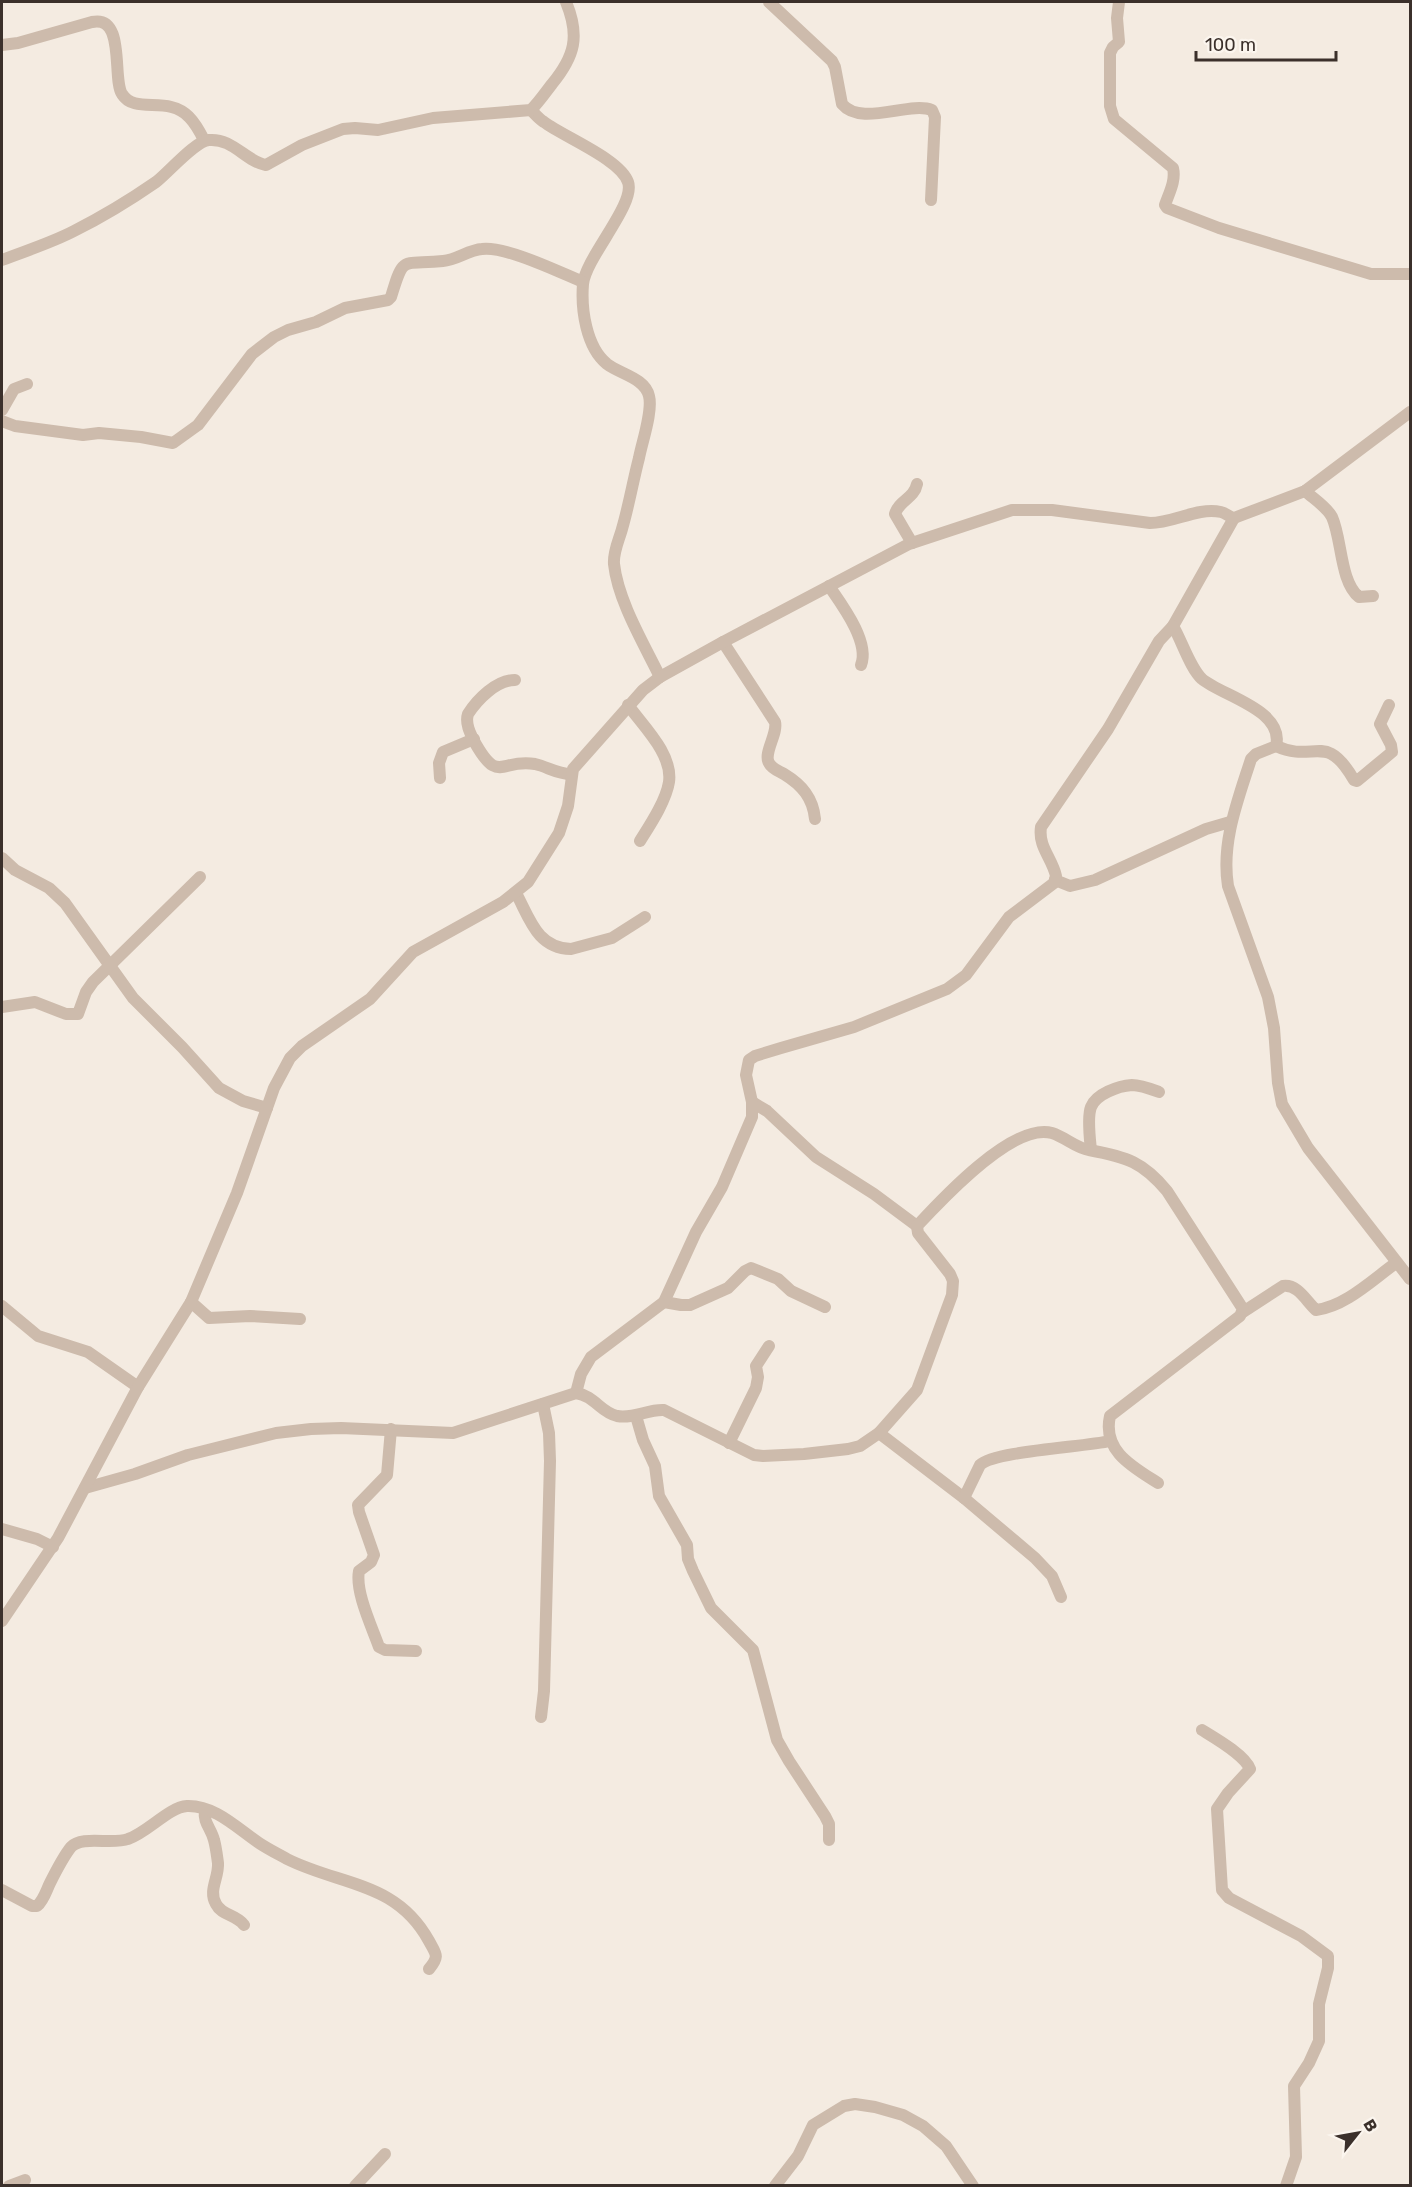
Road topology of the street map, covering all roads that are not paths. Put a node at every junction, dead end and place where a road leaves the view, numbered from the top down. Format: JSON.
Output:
{"nodes":[{"id":1,"x":566,"y":2,"type":"edge"},
{"id":2,"x":769,"y":2,"type":"edge"},
{"id":3,"x":1119,"y":2,"type":"edge"},
{"id":4,"x":2,"y":45,"type":"edge"},
{"id":5,"x":531,"y":110,"type":"junction"},
{"id":6,"x":204,"y":140,"type":"junction"},
{"id":7,"x":931,"y":200,"type":"dead end"},
{"id":8,"x":2,"y":260,"type":"edge"},
{"id":9,"x":1410,"y":274,"type":"edge"},
{"id":10,"x":583,"y":282,"type":"junction"},
{"id":11,"x":27,"y":384,"type":"dead end"},
{"id":12,"x":2,"y":410,"type":"edge"},
{"id":13,"x":1410,"y":412,"type":"edge"},
{"id":14,"x":2,"y":421,"type":"edge"},
{"id":15,"x":917,"y":484,"type":"dead end"},
{"id":16,"x":1305,"y":491,"type":"junction"},
{"id":17,"x":1233,"y":518,"type":"junction"},
{"id":18,"x":912,"y":543,"type":"junction"},
{"id":19,"x":829,"y":586,"type":"junction"},
{"id":20,"x":1373,"y":596,"type":"dead end"},
{"id":21,"x":1173,"y":626,"type":"junction"},
{"id":22,"x":723,"y":642,"type":"junction"},
{"id":23,"x":861,"y":665,"type":"dead end"},
{"id":24,"x":660,"y":677,"type":"junction"},
{"id":25,"x":515,"y":680,"type":"dead end"},
{"id":26,"x":628,"y":705,"type":"junction"},
{"id":27,"x":1389,"y":705,"type":"dead end"},
{"id":28,"x":474,"y":739,"type":"junction"},
{"id":29,"x":1276,"y":746,"type":"junction"},
{"id":30,"x":571,"y":774,"type":"junction"},
{"id":31,"x":440,"y":778,"type":"dead end"},
{"id":32,"x":815,"y":819,"type":"dead end"},
{"id":33,"x":1230,"y":822,"type":"junction"},
{"id":34,"x":640,"y":841,"type":"dead end"},
{"id":35,"x":2,"y":858,"type":"edge"},
{"id":36,"x":200,"y":877,"type":"dead end"},
{"id":37,"x":1055,"y":880,"type":"junction"},
{"id":38,"x":516,"y":893,"type":"junction"},
{"id":39,"x":645,"y":917,"type":"dead end"},
{"id":40,"x":110,"y":964,"type":"junction"},
{"id":41,"x":2,"y":1007,"type":"edge"},
{"id":42,"x":1159,"y":1092,"type":"dead end"},
{"id":43,"x":753,"y":1102,"type":"junction"},
{"id":44,"x":267,"y":1108,"type":"junction"},
{"id":45,"x":1091,"y":1150,"type":"junction"},
{"id":46,"x":917,"y":1226,"type":"junction"},
{"id":47,"x":1396,"y":1263,"type":"junction"},
{"id":48,"x":1410,"y":1280,"type":"edge"},
{"id":49,"x":191,"y":1302,"type":"junction"},
{"id":50,"x":664,"y":1302,"type":"junction"},
{"id":51,"x":2,"y":1306,"type":"edge"},
{"id":52,"x":825,"y":1307,"type":"dead end"},
{"id":53,"x":1243,"y":1312,"type":"junction"},
{"id":54,"x":300,"y":1319,"type":"dead end"},
{"id":55,"x":769,"y":1346,"type":"dead end"},
{"id":56,"x":138,"y":1387,"type":"junction"},
{"id":57,"x":576,"y":1393,"type":"junction"},
{"id":58,"x":543,"y":1404,"type":"junction"},
{"id":59,"x":636,"y":1416,"type":"junction"},
{"id":60,"x":391,"y":1429,"type":"junction"},
{"id":61,"x":879,"y":1433,"type":"junction"},
{"id":62,"x":1110,"y":1441,"type":"junction"},
{"id":63,"x":729,"y":1443,"type":"junction"},
{"id":64,"x":1158,"y":1483,"type":"dead end"},
{"id":65,"x":85,"y":1488,"type":"junction"},
{"id":66,"x":963,"y":1498,"type":"junction"},
{"id":67,"x":2,"y":1529,"type":"edge"},
{"id":68,"x":53,"y":1547,"type":"junction"},
{"id":69,"x":1061,"y":1597,"type":"dead end"},
{"id":70,"x":2,"y":1621,"type":"edge"},
{"id":71,"x":416,"y":1651,"type":"dead end"},
{"id":72,"x":541,"y":1718,"type":"dead end"},
{"id":73,"x":1202,"y":1730,"type":"dead end"},
{"id":74,"x":205,"y":1810,"type":"junction"},
{"id":75,"x":830,"y":1840,"type":"dead end"},
{"id":76,"x":2,"y":1890,"type":"edge"},
{"id":77,"x":244,"y":1925,"type":"dead end"},
{"id":78,"x":429,"y":1969,"type":"dead end"},
{"id":79,"x":385,"y":2154,"type":"dead end"},
{"id":80,"x":26,"y":2180,"type":"dead end"},
{"id":81,"x":9,"y":2186,"type":"edge"},
{"id":82,"x":355,"y":2186,"type":"edge"},
{"id":83,"x":775,"y":2186,"type":"edge"},
{"id":84,"x":973,"y":2186,"type":"edge"},
{"id":85,"x":1286,"y":2186,"type":"edge"}],
"edges":[{"from":1,"to":5,"type":"street"},
{"from":2,"to":7,"type":"street"},
{"from":3,"to":9,"type":"street"},
{"from":4,"to":6,"type":"street"},
{"from":5,"to":6,"type":"street"},
{"from":5,"to":10,"type":"street"},
{"from":6,"to":8,"type":"street"},
{"from":10,"to":14,"type":"street"},
{"from":10,"to":24,"type":"street"},
{"from":11,"to":12,"type":"street"},
{"from":13,"to":16,"type":"street"},
{"from":15,"to":18,"type":"street"},
{"from":16,"to":17,"type":"street"},
{"from":16,"to":20,"type":"street"},
{"from":17,"to":18,"type":"street"},
{"from":17,"to":21,"type":"street"},
{"from":18,"to":19,"type":"street"},
{"from":19,"to":22,"type":"street"},
{"from":19,"to":23,"type":"street"},
{"from":21,"to":29,"type":"street"},
{"from":21,"to":37,"type":"street"},
{"from":22,"to":24,"type":"street"},
{"from":22,"to":32,"type":"street"},
{"from":24,"to":26,"type":"street"},
{"from":25,"to":28,"type":"street"},
{"from":26,"to":30,"type":"street"},
{"from":26,"to":34,"type":"street"},
{"from":27,"to":29,"type":"street"},
{"from":28,"to":30,"type":"street"},
{"from":28,"to":31,"type":"street"},
{"from":29,"to":33,"type":"street"},
{"from":30,"to":38,"type":"street"},
{"from":33,"to":37,"type":"street"},
{"from":33,"to":47,"type":"street"},
{"from":35,"to":40,"type":"street"},
{"from":36,"to":40,"type":"street"},
{"from":37,"to":43,"type":"street"},
{"from":38,"to":39,"type":"street"},
{"from":38,"to":44,"type":"street"},
{"from":40,"to":41,"type":"street"},
{"from":40,"to":44,"type":"street"},
{"from":42,"to":45,"type":"street"},
{"from":43,"to":46,"type":"street"},
{"from":43,"to":50,"type":"street"},
{"from":44,"to":49,"type":"street"},
{"from":45,"to":46,"type":"street"},
{"from":45,"to":53,"type":"street"},
{"from":46,"to":61,"type":"street"},
{"from":47,"to":48,"type":"street"},
{"from":47,"to":53,"type":"street"},
{"from":49,"to":54,"type":"street"},
{"from":49,"to":56,"type":"street"},
{"from":50,"to":52,"type":"street"},
{"from":50,"to":57,"type":"street"},
{"from":51,"to":56,"type":"street"},
{"from":53,"to":62,"type":"street"},
{"from":55,"to":63,"type":"street"},
{"from":56,"to":65,"type":"street"},
{"from":57,"to":58,"type":"street"},
{"from":57,"to":59,"type":"street"},
{"from":58,"to":60,"type":"street"},
{"from":58,"to":72,"type":"street"},
{"from":59,"to":63,"type":"street"},
{"from":59,"to":75,"type":"street"},
{"from":60,"to":65,"type":"street"},
{"from":60,"to":71,"type":"street"},
{"from":61,"to":63,"type":"street"},
{"from":61,"to":66,"type":"street"},
{"from":62,"to":64,"type":"street"},
{"from":62,"to":66,"type":"street"},
{"from":65,"to":68,"type":"street"},
{"from":66,"to":69,"type":"street"},
{"from":67,"to":68,"type":"street"},
{"from":68,"to":70,"type":"street"},
{"from":73,"to":85,"type":"street"},
{"from":74,"to":76,"type":"street"},
{"from":74,"to":77,"type":"street"},
{"from":74,"to":78,"type":"street"},
{"from":79,"to":82,"type":"street"},
{"from":80,"to":81,"type":"street"},
{"from":83,"to":84,"type":"street"}]}
